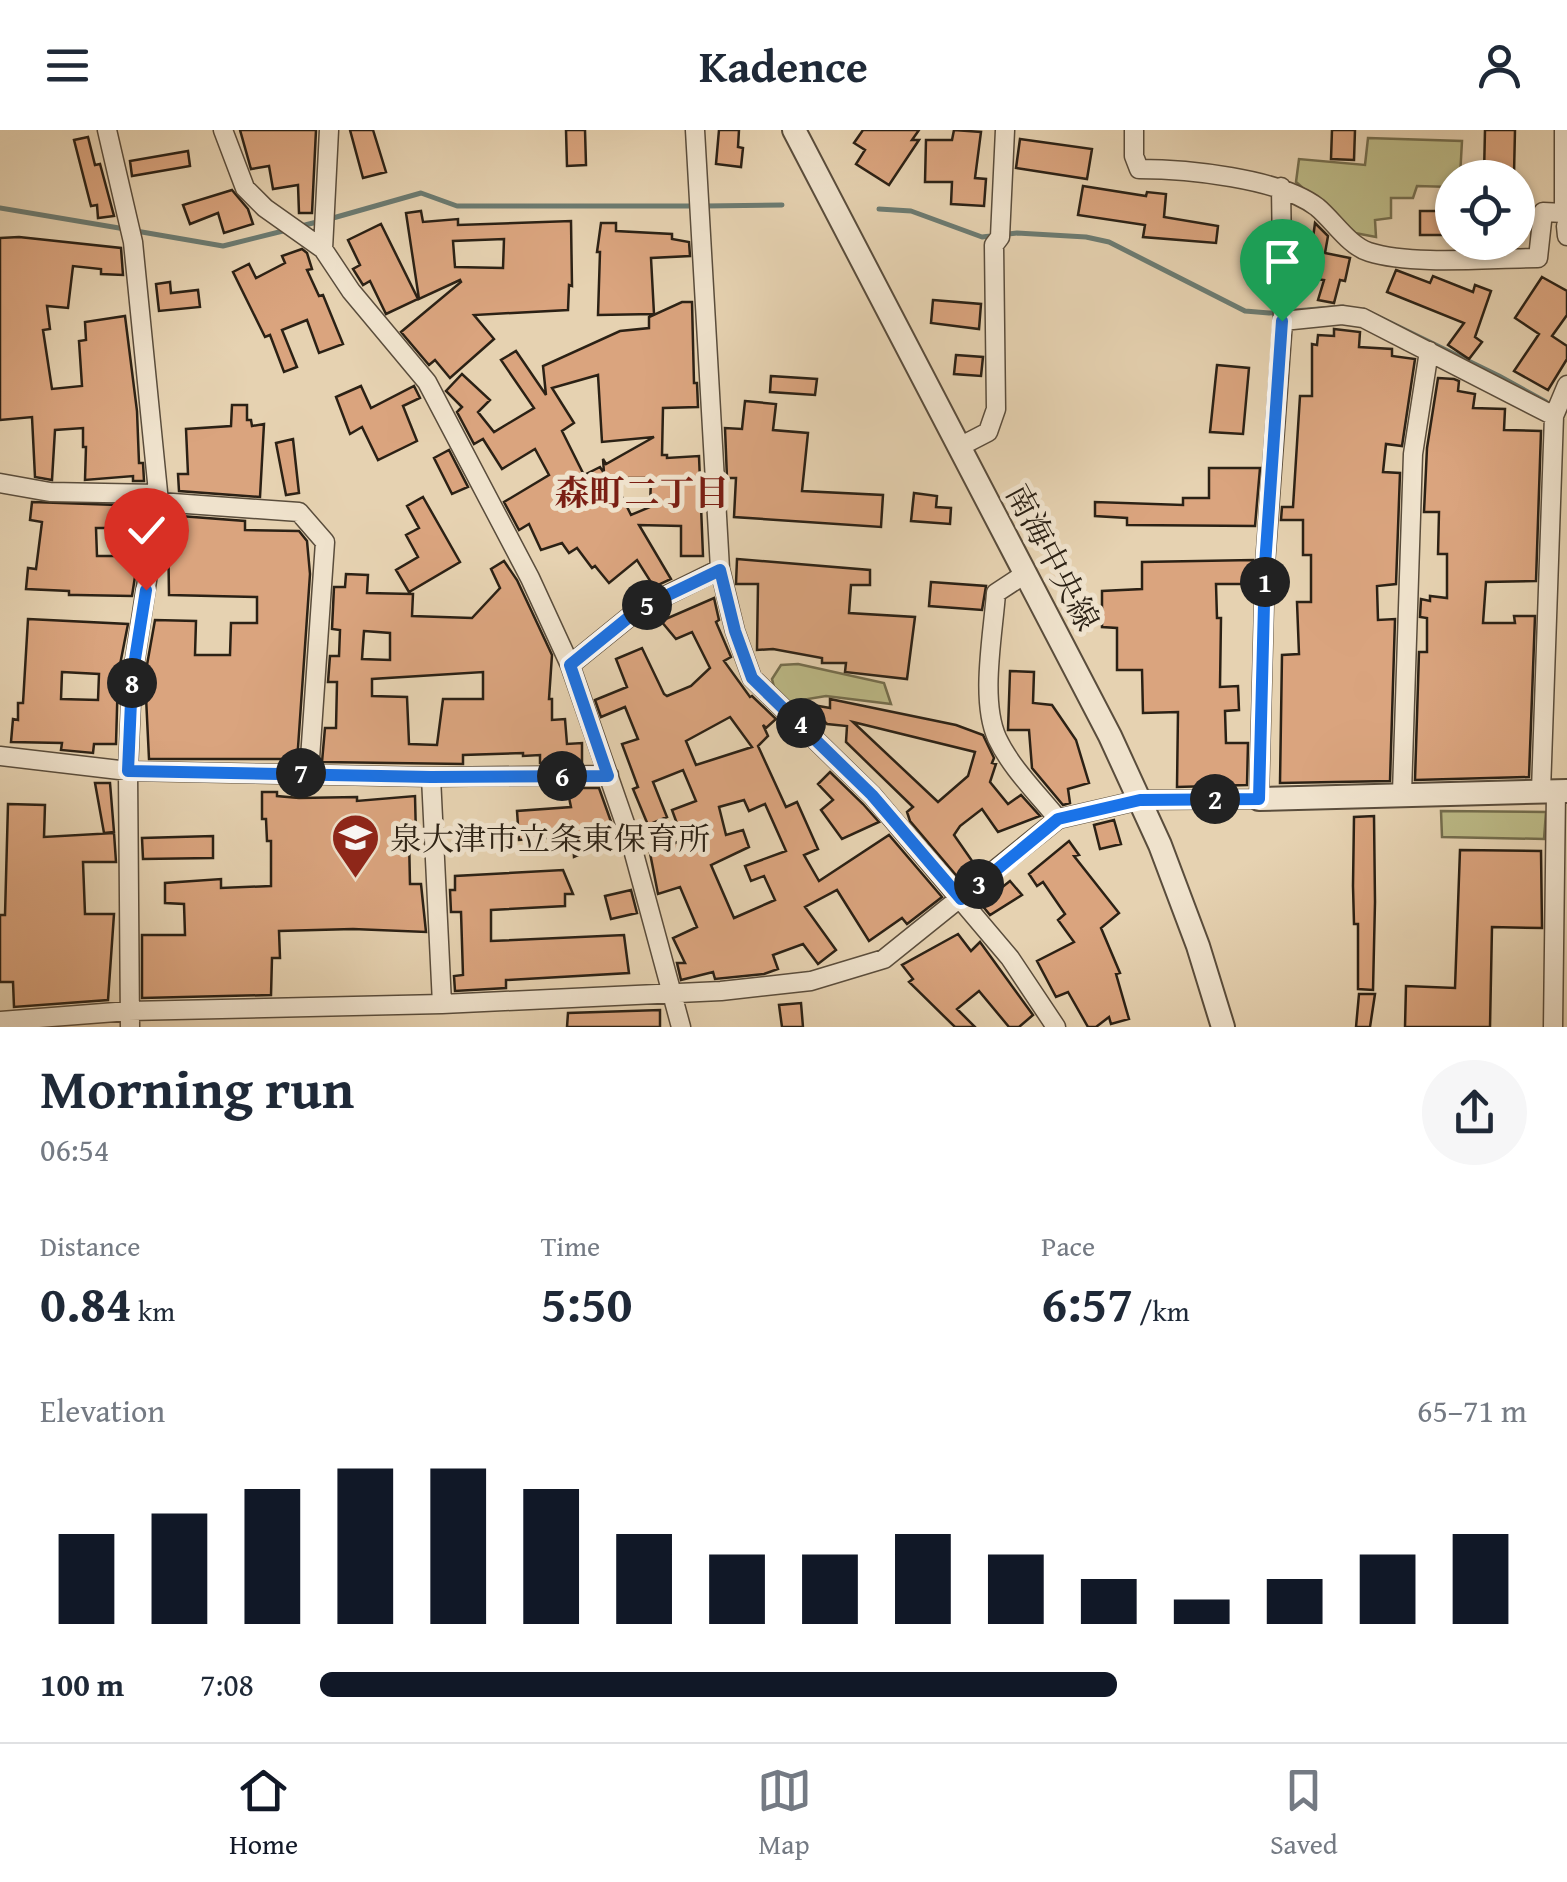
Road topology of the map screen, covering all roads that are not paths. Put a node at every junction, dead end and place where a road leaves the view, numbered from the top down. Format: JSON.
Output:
{"nodes":[{"id":1,"x":107,"y":130,"type":"edge"},
{"id":2,"x":223,"y":130,"type":"edge"},
{"id":3,"x":329,"y":130,"type":"edge"},
{"id":4,"x":695,"y":130,"type":"edge"},
{"id":5,"x":794,"y":130,"type":"edge"},
{"id":6,"x":1005,"y":130,"type":"edge"},
{"id":7,"x":1134,"y":130,"type":"edge"},
{"id":8,"x":1564,"y":130,"type":"edge"},
{"id":9,"x":1281,"y":187,"type":"junction"},
{"id":10,"x":1566,"y":225,"type":"edge"},
{"id":11,"x":323,"y":249,"type":"junction"},
{"id":12,"x":1282,"y":316,"type":"junction"},
{"id":13,"x":1429,"y":351,"type":"junction"},
{"id":14,"x":1560,"y":404,"type":"edge"},
{"id":15,"x":959,"y":447,"type":"junction"},
{"id":16,"x":0,"y":483,"type":"edge"},
{"id":17,"x":158,"y":498,"type":"junction"},
{"id":18,"x":720,"y":570,"type":"junction"},
{"id":19,"x":1025,"y":574,"type":"junction"},
{"id":20,"x":570,"y":665,"type":"junction"},
{"id":21,"x":0,"y":756,"type":"edge"},
{"id":22,"x":128,"y":771,"type":"junction"},
{"id":23,"x":309,"y":773,"type":"junction"},
{"id":24,"x":608,"y":776,"type":"junction"},
{"id":25,"x":431,"y":777,"type":"junction"},
{"id":26,"x":1555,"y":791,"type":"edge"},
{"id":27,"x":1402,"y":793,"type":"junction"},
{"id":28,"x":1259,"y":799,"type":"junction"},
{"id":29,"x":1140,"y":800,"type":"junction"},
{"id":30,"x":1058,"y":819,"type":"junction"},
{"id":31,"x":961,"y":899,"type":"junction"},
{"id":32,"x":672,"y":992,"type":"junction"},
{"id":33,"x":442,"y":1004,"type":"junction"},
{"id":34,"x":130,"y":1019,"type":"edge"},
{"id":35,"x":0,"y":1022,"type":"edge"},
{"id":36,"x":681,"y":1027,"type":"edge"},
{"id":37,"x":1056,"y":1027,"type":"edge"},
{"id":38,"x":1223,"y":1027,"type":"edge"},
{"id":39,"x":1553,"y":1027,"type":"edge"}],
"edges":[{"from":1,"to":17,"type":"street"},
{"from":2,"to":11,"type":"street"},
{"from":3,"to":11,"type":"street"},
{"from":4,"to":18,"type":"street"},
{"from":5,"to":15,"type":"street","name":"南海中央線"},
{"from":6,"to":15,"type":"street"},
{"from":7,"to":9,"type":"street"},
{"from":8,"to":10,"type":"street"},
{"from":9,"to":10,"type":"street"},
{"from":9,"to":12,"type":"street"},
{"from":11,"to":20,"type":"street"},
{"from":12,"to":13,"type":"street"},
{"from":12,"to":28,"type":"street"},
{"from":13,"to":14,"type":"street"},
{"from":13,"to":27,"type":"street"},
{"from":14,"to":26,"type":"street"},
{"from":15,"to":19,"type":"street","name":"南海中央線"},
{"from":16,"to":17,"type":"street"},
{"from":17,"to":22,"type":"street"},
{"from":17,"to":23,"type":"street"},
{"from":18,"to":20,"type":"street"},
{"from":18,"to":31,"type":"street"},
{"from":19,"to":29,"type":"street","name":"南海中央線"},
{"from":19,"to":30,"type":"street"},
{"from":20,"to":24,"type":"street"},
{"from":21,"to":22,"type":"street"},
{"from":22,"to":23,"type":"street"},
{"from":22,"to":34,"type":"street"},
{"from":23,"to":25,"type":"street"},
{"from":24,"to":25,"type":"street"},
{"from":24,"to":32,"type":"street"},
{"from":25,"to":33,"type":"street"},
{"from":26,"to":27,"type":"street"},
{"from":26,"to":39,"type":"street"},
{"from":27,"to":28,"type":"street"},
{"from":28,"to":29,"type":"street"},
{"from":29,"to":30,"type":"street"},
{"from":29,"to":38,"type":"street","name":"南海中央線"},
{"from":30,"to":31,"type":"street"},
{"from":31,"to":32,"type":"street"},
{"from":31,"to":37,"type":"street"},
{"from":32,"to":33,"type":"street"},
{"from":32,"to":36,"type":"street"},
{"from":33,"to":34,"type":"street"},
{"from":34,"to":35,"type":"street"}]}
